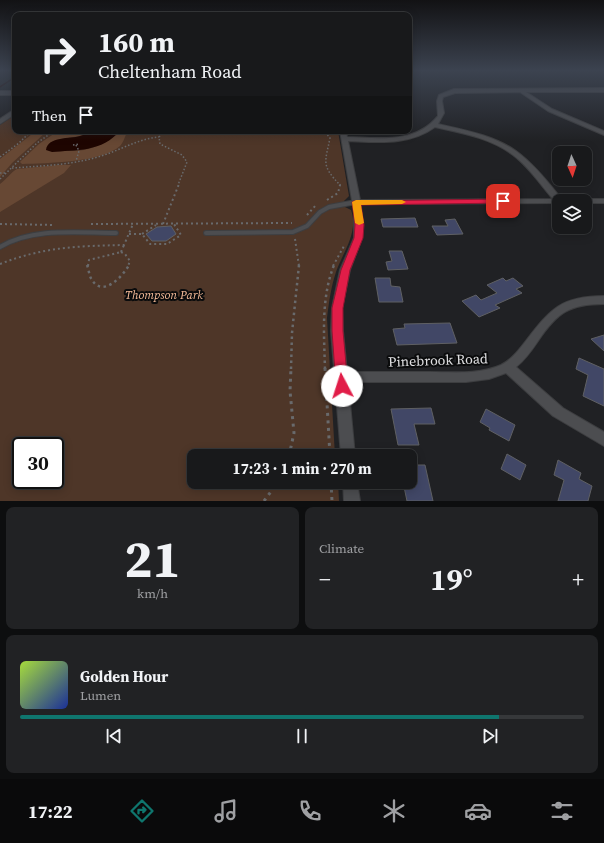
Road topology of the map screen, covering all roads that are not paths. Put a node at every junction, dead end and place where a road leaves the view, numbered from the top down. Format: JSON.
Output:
{"nodes":[{"id":1,"x":444,"y":94,"type":"edge"},
{"id":2,"x":526,"y":94,"type":"edge"},
{"id":3,"x":12,"y":114,"type":"edge"},
{"id":4,"x":0,"y":122,"type":"edge"},
{"id":5,"x":433,"y":125,"type":"junction"},
{"id":6,"x":603,"y":132,"type":"edge"},
{"id":7,"x":343,"y":134,"type":"edge"},
{"id":8,"x":344,"y":140,"type":"junction"},
{"id":9,"x":553,"y":194,"type":"edge"},
{"id":10,"x":552,"y":201,"type":"edge"},
{"id":11,"x":592,"y":201,"type":"edge"},
{"id":12,"x":604,"y":201,"type":"edge"},
{"id":13,"x":356,"y":202,"type":"junction"},
{"id":14,"x":116,"y":233,"type":"dead end"},
{"id":15,"x":206,"y":233,"type":"dead end"},
{"id":16,"x":0,"y":247,"type":"edge"},
{"id":17,"x":604,"y":300,"type":"edge"},
{"id":18,"x":508,"y":367,"type":"junction"},
{"id":19,"x":341,"y":377,"type":"junction"},
{"id":20,"x":604,"y":439,"type":"edge"},
{"id":21,"x":347,"y":449,"type":"edge"},
{"id":22,"x":351,"y":489,"type":"edge"},
{"id":23,"x":352,"y":501,"type":"edge"}],
"edges":[{"from":1,"to":5,"type":"street"},
{"from":2,"to":6,"type":"street"},
{"from":3,"to":4,"type":"street"},
{"from":5,"to":8,"type":"street"},
{"from":5,"to":9,"type":"street"},
{"from":7,"to":8,"type":"street"},
{"from":8,"to":13,"type":"street"},
{"from":10,"to":13,"type":"street"},
{"from":11,"to":12,"type":"street"},
{"from":13,"to":15,"type":"lane"},
{"from":13,"to":19,"type":"street"},
{"from":14,"to":16,"type":"lane"},
{"from":17,"to":18,"type":"street","name":"Pinebrook Road"},
{"from":18,"to":19,"type":"street","name":"Pinebrook Road"},
{"from":18,"to":20,"type":"street"},
{"from":19,"to":21,"type":"street"},
{"from":22,"to":23,"type":"street"}]}
